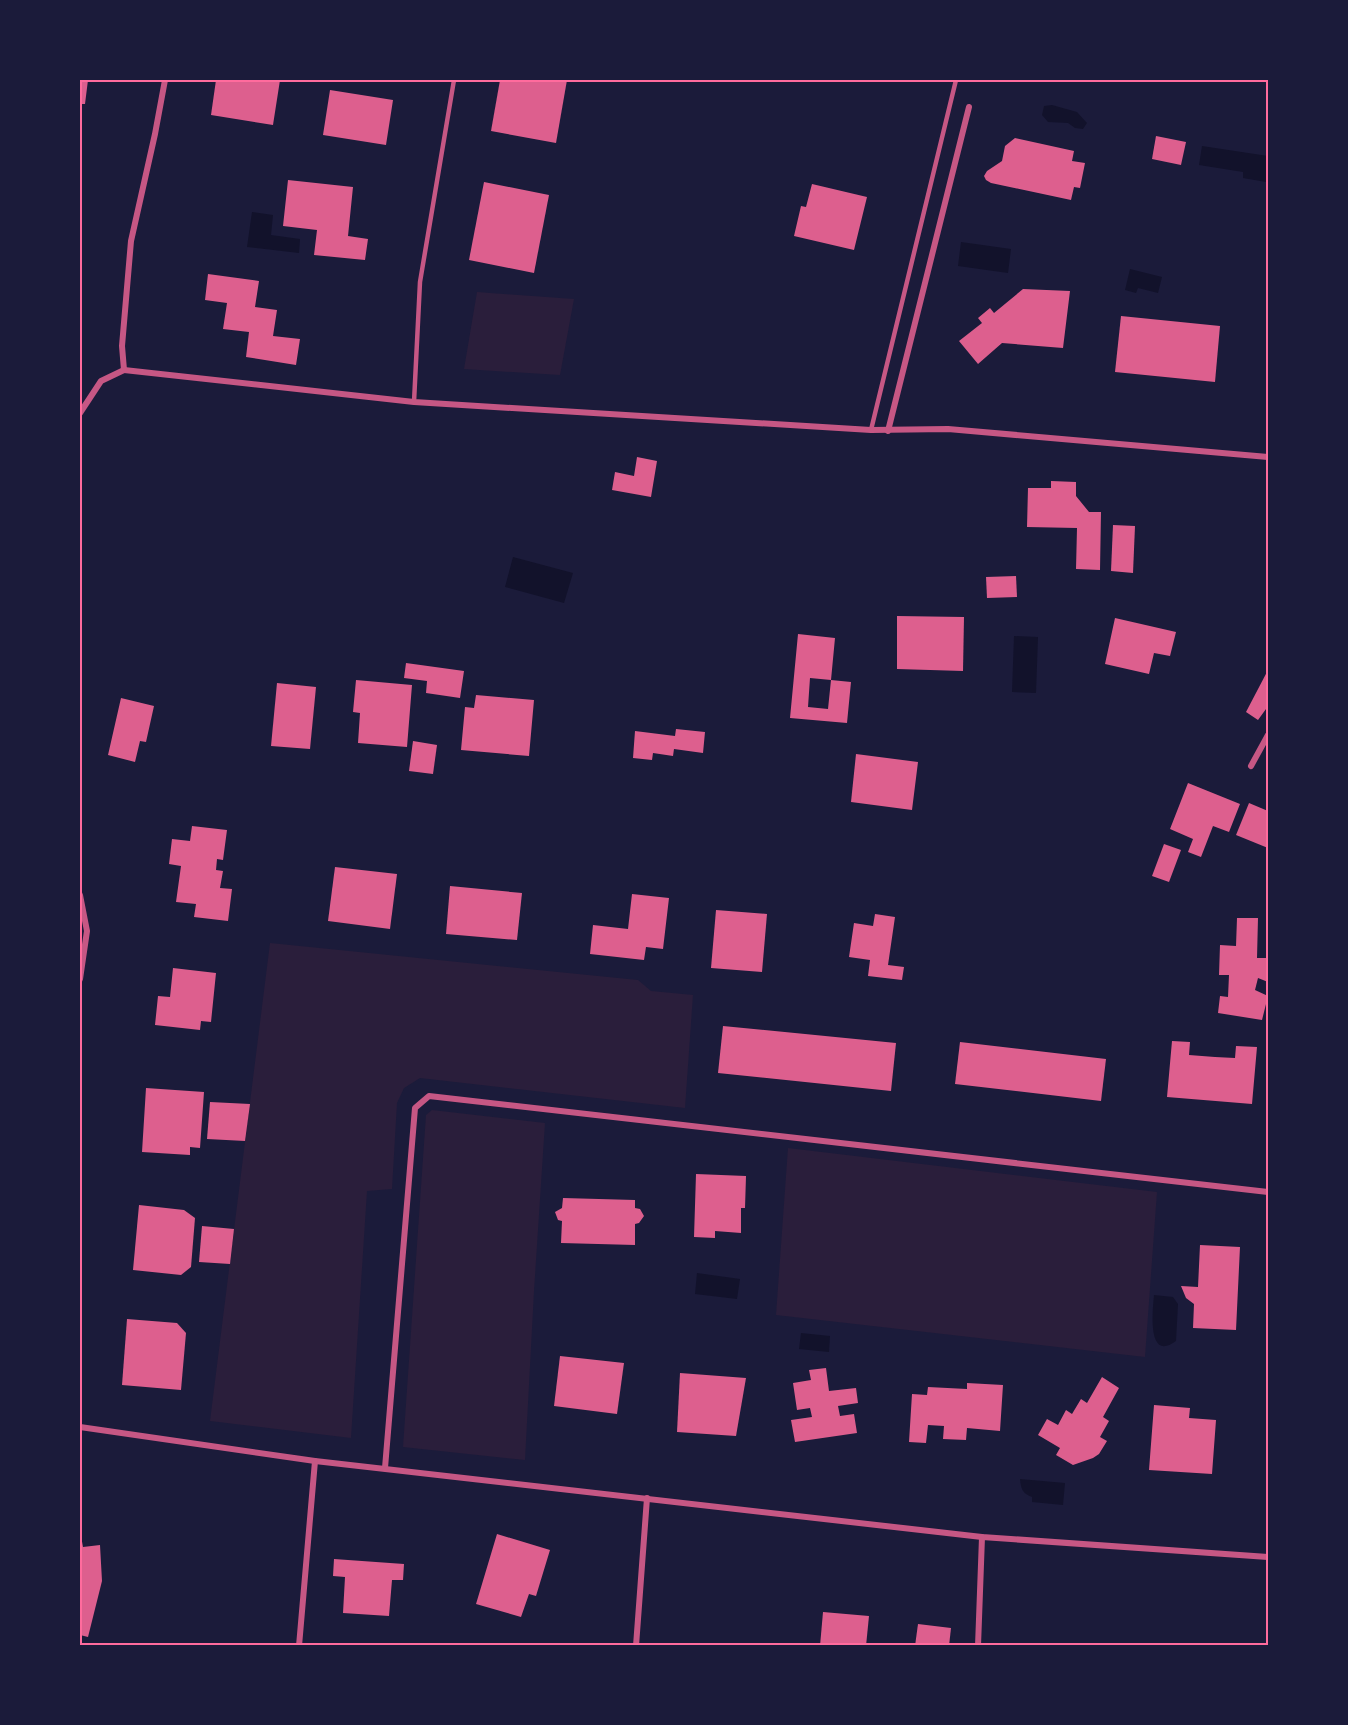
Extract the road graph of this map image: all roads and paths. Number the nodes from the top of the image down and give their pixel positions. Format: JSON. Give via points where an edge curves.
{"nodes":[{"id":1,"x":165,"y":80,"type":"edge"},
{"id":2,"x":454,"y":80,"type":"edge"},
{"id":3,"x":956,"y":80,"type":"edge"},
{"id":4,"x":969,"y":107,"type":"dead end"},
{"id":5,"x":124,"y":370,"type":"junction"},
{"id":6,"x":414,"y":402,"type":"junction"},
{"id":7,"x":80,"y":413,"type":"edge"},
{"id":8,"x":872,"y":430,"type":"junction"},
{"id":9,"x":888,"y":431,"type":"junction"},
{"id":10,"x":1269,"y":457,"type":"edge"},
{"id":11,"x":1269,"y":735,"type":"edge"},
{"id":12,"x":1251,"y":766,"type":"dead end"},
{"id":13,"x":80,"y":895,"type":"edge"},
{"id":14,"x":80,"y":979,"type":"edge"},
{"id":15,"x":1269,"y":1192,"type":"edge"},
{"id":16,"x":80,"y":1427,"type":"edge"},
{"id":17,"x":315,"y":1461,"type":"junction"},
{"id":18,"x":385,"y":1468,"type":"junction"},
{"id":19,"x":647,"y":1498,"type":"junction"},
{"id":20,"x":982,"y":1537,"type":"junction"},
{"id":21,"x":1269,"y":1557,"type":"edge"},
{"id":22,"x":299,"y":1646,"type":"edge"},
{"id":23,"x":636,"y":1646,"type":"edge"},
{"id":24,"x":978,"y":1646,"type":"edge"}],
"edges":[{"from":1,"to":5,"type":"street","via":[[131,241],[122,346]]},
{"from":2,"to":6,"type":"lane","via":[[420,282]]},
{"from":3,"to":8,"type":"lane"},
{"from":4,"to":9,"type":"street"},
{"from":5,"to":6,"type":"street"},
{"from":5,"to":7,"type":"street","via":[[101,381]]},
{"from":6,"to":8,"type":"street"},
{"from":8,"to":9,"type":"street"},
{"from":9,"to":10,"type":"street","via":[[948,429]]},
{"from":11,"to":12,"type":"street"},
{"from":13,"to":14,"type":"street","via":[[87,931]]},
{"from":15,"to":18,"type":"street","via":[[429,1096],[415,1108]]},
{"from":16,"to":17,"type":"street"},
{"from":17,"to":18,"type":"street"},
{"from":17,"to":22,"type":"street"},
{"from":18,"to":19,"type":"street"},
{"from":19,"to":20,"type":"street"},
{"from":19,"to":23,"type":"street"},
{"from":20,"to":21,"type":"street"},
{"from":20,"to":24,"type":"street"}]}
